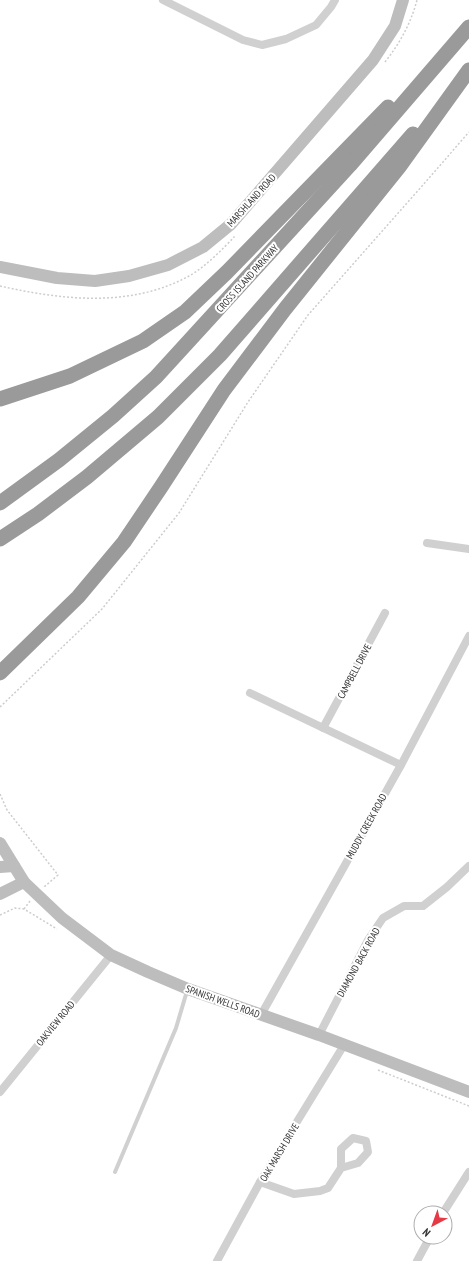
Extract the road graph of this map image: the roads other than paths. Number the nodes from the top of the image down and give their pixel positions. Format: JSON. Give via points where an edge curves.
{"nodes":[{"id":1,"x":163,"y":0,"type":"edge"},
{"id":2,"x":335,"y":0,"type":"edge"},
{"id":3,"x":403,"y":0,"type":"edge"},
{"id":4,"x":469,"y":27,"type":"edge"},
{"id":5,"x":451,"y":47,"type":"junction"},
{"id":6,"x":469,"y":69,"type":"edge"},
{"id":7,"x":0,"y":267,"type":"edge"},
{"id":8,"x":0,"y":399,"type":"edge"},
{"id":9,"x":0,"y":503,"type":"edge"},
{"id":10,"x":0,"y":539,"type":"edge"},
{"id":11,"x":427,"y":543,"type":"dead end"},
{"id":12,"x":469,"y":549,"type":"edge"},
{"id":13,"x":385,"y":613,"type":"dead end"},
{"id":14,"x":469,"y":636,"type":"edge"},
{"id":15,"x":0,"y":673,"type":"edge"},
{"id":16,"x":250,"y":693,"type":"dead end"},
{"id":17,"x":324,"y":728,"type":"junction"},
{"id":18,"x":401,"y":765,"type":"junction"},
{"id":19,"x":0,"y":843,"type":"edge"},
{"id":20,"x":14,"y":866,"type":"junction"},
{"id":21,"x":469,"y":866,"type":"edge"},
{"id":22,"x":0,"y":867,"type":"edge"},
{"id":23,"x":24,"y":882,"type":"junction"},
{"id":24,"x":0,"y":894,"type":"edge"},
{"id":25,"x":111,"y":955,"type":"junction"},
{"id":26,"x":188,"y":988,"type":"junction"},
{"id":27,"x":261,"y":1015,"type":"junction"},
{"id":28,"x":319,"y":1035,"type":"junction"},
{"id":29,"x":344,"y":1045,"type":"junction"},
{"id":30,"x":0,"y":1092,"type":"edge"},
{"id":31,"x":469,"y":1092,"type":"edge"},
{"id":32,"x":341,"y":1168,"type":"dead end"},
{"id":33,"x":115,"y":1172,"type":"dead end"},
{"id":34,"x":469,"y":1172,"type":"edge"},
{"id":35,"x":260,"y":1182,"type":"junction"},
{"id":36,"x":448,"y":1205,"type":"edge"},
{"id":37,"x":426,"y":1245,"type":"edge"},
{"id":38,"x":217,"y":1261,"type":"edge"},
{"id":39,"x":417,"y":1261,"type":"edge"}],
"edges":[{"from":1,"to":2,"type":"street","via":[[243,40],[262,45],[286,39],[316,25]]},
{"from":3,"to":7,"type":"street","name":"MARSHLAND ROAD","via":[[395,26],[373,60],[231,224],[203,247],[168,265],[129,276],[95,281],[57,278]]},
{"from":4,"to":5,"type":"highway","name":"CROSS ISLAND PARKWAY"},
{"from":5,"to":8,"type":"highway","via":[[384,110],[185,312],[143,341],[84,370]]},
{"from":5,"to":9,"type":"highway","name":"CROSS ISLAND PARKWAY","via":[[350,165],[156,377],[59,460]]},
{"from":6,"to":10,"type":"highway","via":[[203,372],[158,417],[87,477]]},
{"from":6,"to":15,"type":"highway","via":[[399,167],[285,309],[224,390],[124,542],[78,597]]},
{"from":11,"to":12,"type":"street"},
{"from":13,"to":17,"type":"street","name":"CAMPBELL DRIVE"},
{"from":14,"to":18,"type":"street","name":"MUDDY CREEK ROAD"},
{"from":16,"to":17,"type":"street"},
{"from":17,"to":18,"type":"street"},
{"from":18,"to":27,"type":"street","name":"MUDDY CREEK ROAD"},
{"from":19,"to":20,"type":"street"},
{"from":20,"to":22,"type":"street"},
{"from":20,"to":23,"type":"street"},
{"from":21,"to":28,"type":"street","name":"DIAMOND BACK ROAD","via":[[423,906],[404,906],[383,918],[368,940]]},
{"from":23,"to":24,"type":"street"},
{"from":23,"to":25,"type":"street","name":"SPANISH WELLS ROAD","via":[[62,918]]},
{"from":25,"to":26,"type":"street","name":"SPANISH WELLS ROAD"},
{"from":25,"to":30,"type":"street","name":"OAKVIEW ROAD"},
{"from":26,"to":27,"type":"street","name":"SPANISH WELLS ROAD"},
{"from":26,"to":33,"type":"lane","via":[[173,1034]]},
{"from":27,"to":28,"type":"street","name":"SPANISH WELLS ROAD"},
{"from":28,"to":29,"type":"street","name":"SPANISH WELLS ROAD"},
{"from":29,"to":31,"type":"street","name":"SPANISH WELLS ROAD"},
{"from":29,"to":35,"type":"street","name":"OAK MARSH DRIVE"},
{"from":32,"to":35,"type":"street","via":[[328,1188],[320,1191],[294,1194]]},
{"from":34,"to":36,"type":"street"},
{"from":35,"to":38,"type":"street","name":"OAK MARSH DRIVE"},
{"from":37,"to":39,"type":"street"}]}
